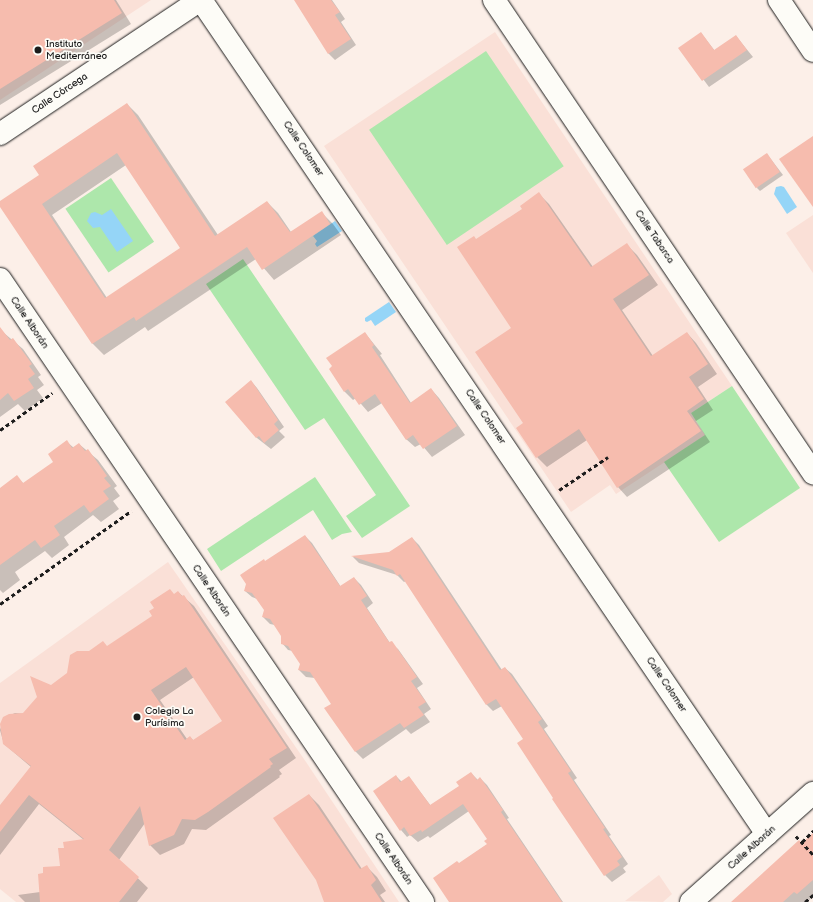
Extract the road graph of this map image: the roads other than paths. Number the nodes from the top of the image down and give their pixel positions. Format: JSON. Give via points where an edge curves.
{"nodes":[{"id":1,"x":201,"y":0,"type":"edge"},
{"id":2,"x":494,"y":0,"type":"edge"},
{"id":3,"x":779,"y":0,"type":"edge"},
{"id":4,"x":813,"y":51,"type":"edge"},
{"id":5,"x":0,"y":134,"type":"edge"},
{"id":6,"x":0,"y":279,"type":"edge"},
{"id":7,"x":813,"y":473,"type":"edge"},
{"id":8,"x":813,"y":794,"type":"edge"},
{"id":9,"x":767,"y":834,"type":"junction"},
{"id":10,"x":423,"y":902,"type":"edge"},
{"id":11,"x":691,"y":902,"type":"edge"}],
"edges":[{"from":1,"to":5,"type":"street","name":"Calle Córcega"},
{"from":1,"to":9,"type":"street","name":"Calle Colomer"},
{"from":2,"to":7,"type":"street","name":"Calle Tabarca"},
{"from":3,"to":4,"type":"street"},
{"from":6,"to":10,"type":"street","name":"Calle Alborán"},
{"from":8,"to":9,"type":"street","name":"Calle Alborán"},
{"from":9,"to":11,"type":"street","name":"Calle Alborán"}]}
